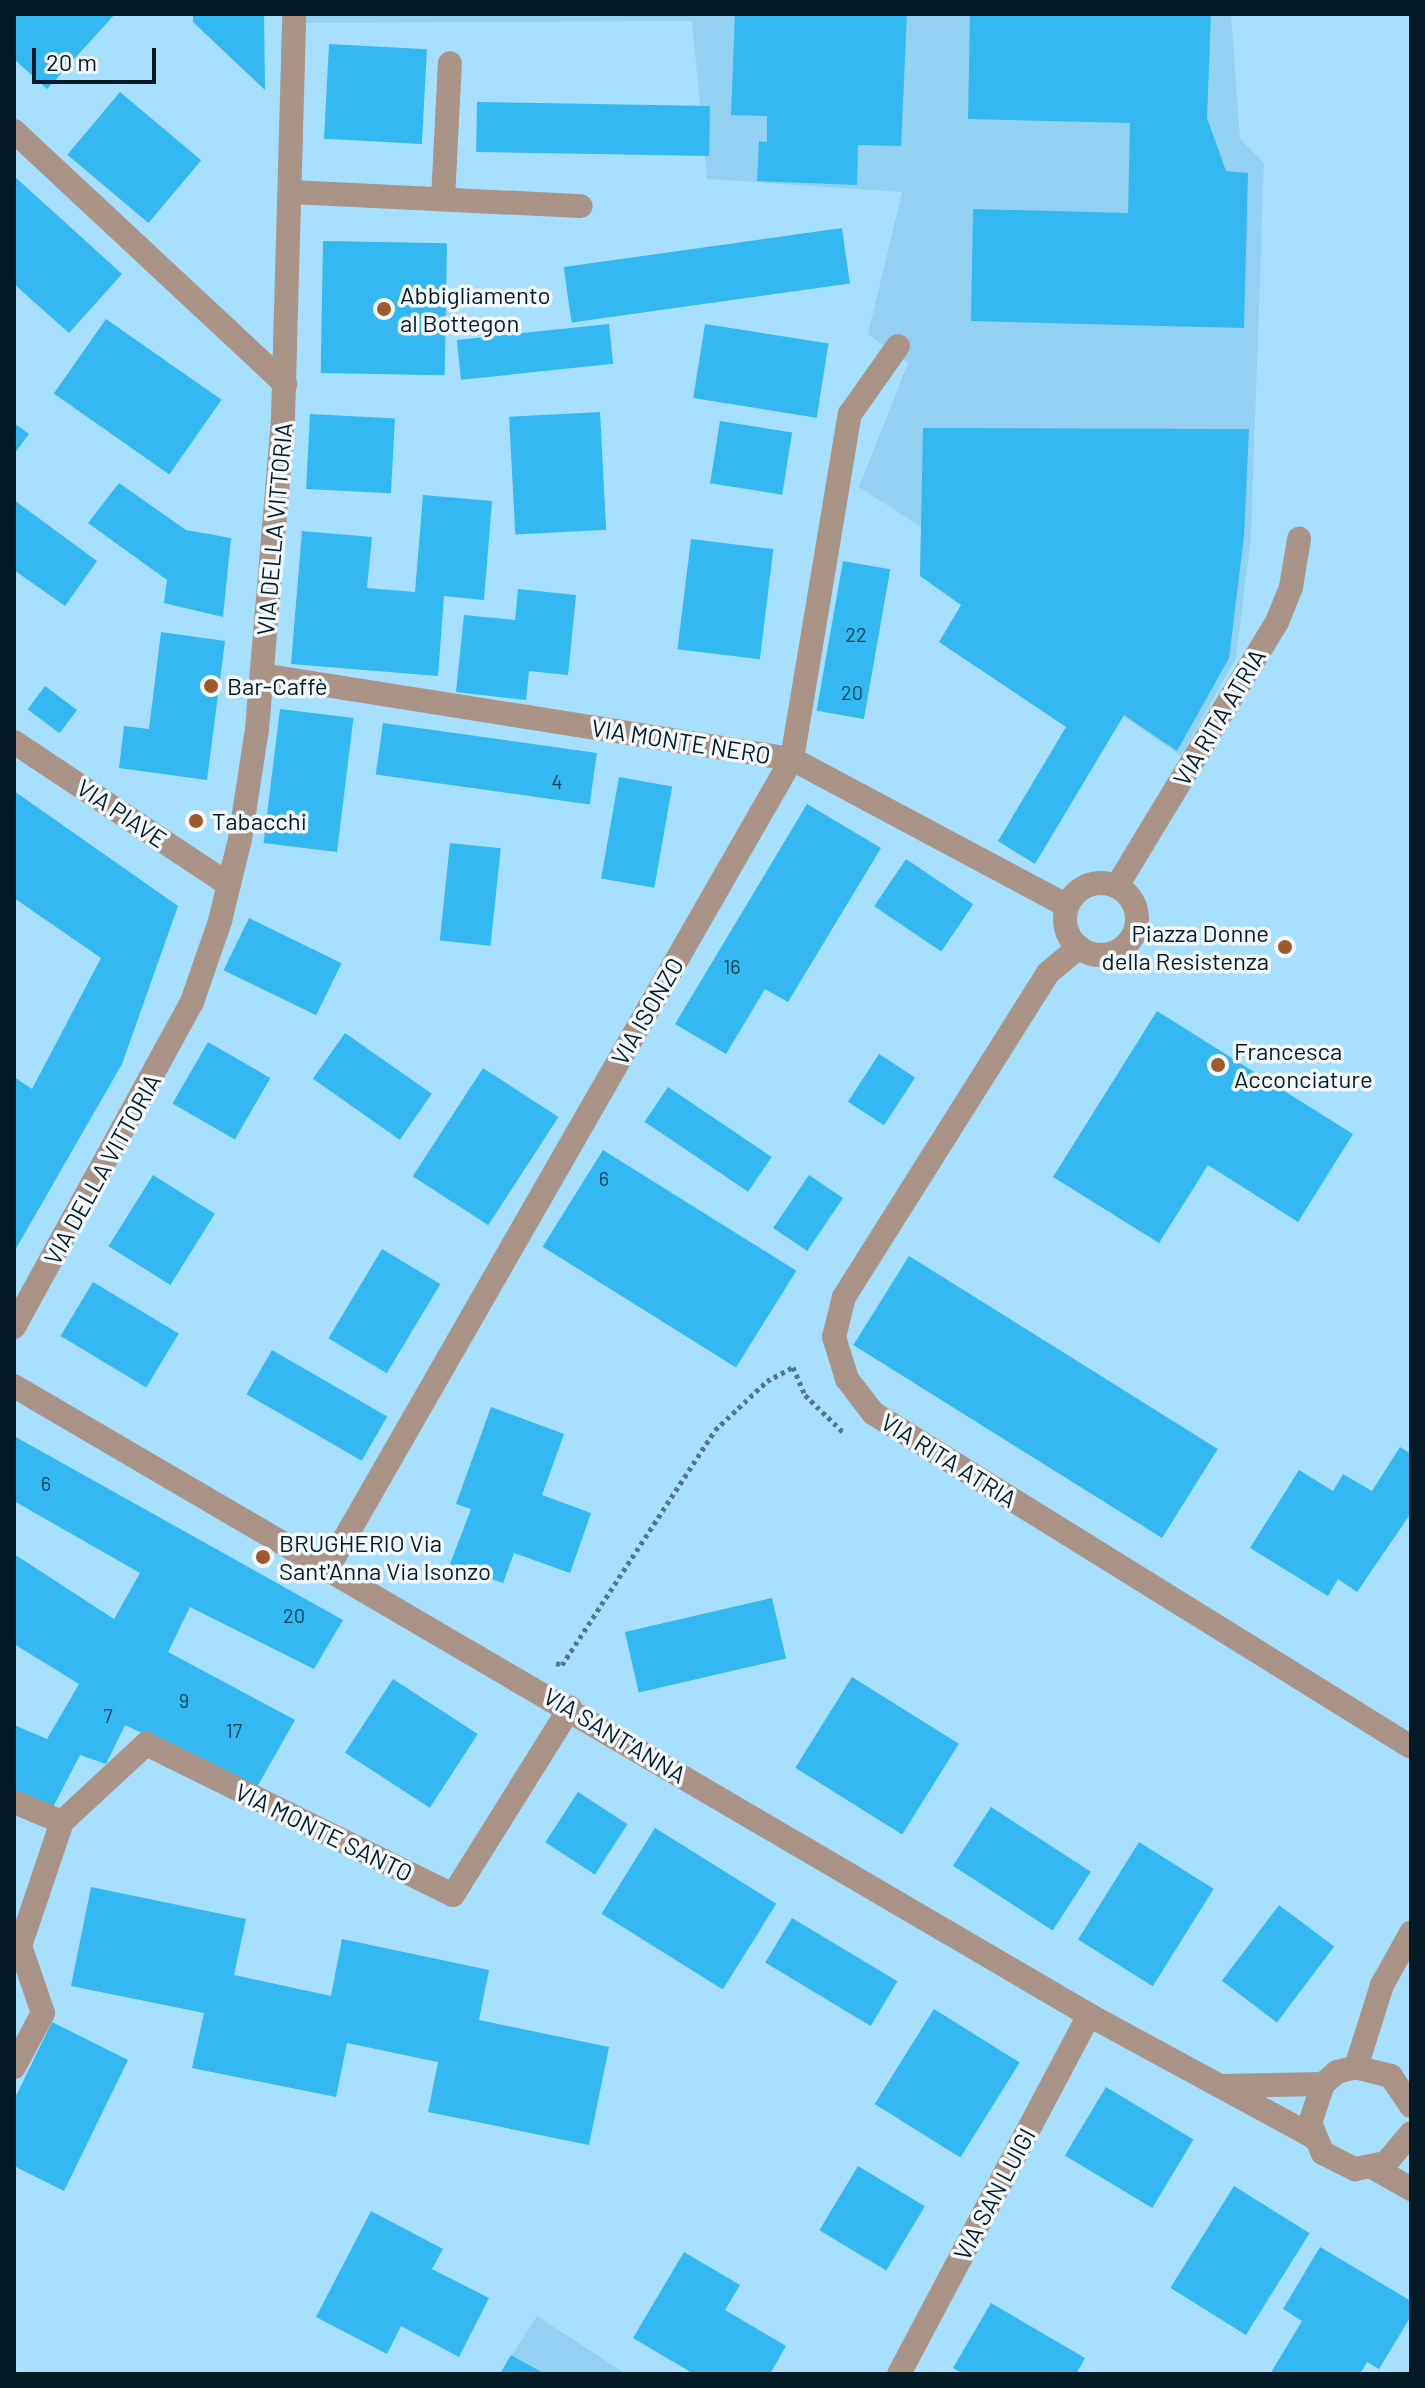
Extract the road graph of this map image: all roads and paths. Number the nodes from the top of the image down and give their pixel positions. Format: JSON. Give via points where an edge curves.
{"nodes":[{"id":1,"x":294,"y":14,"type":"edge"},
{"id":2,"x":450,"y":63,"type":"dead end"},
{"id":3,"x":14,"y":131,"type":"edge"},
{"id":4,"x":292,"y":192,"type":"junction"},
{"id":5,"x":443,"y":199,"type":"junction"},
{"id":6,"x":581,"y":206,"type":"dead end"},
{"id":7,"x":898,"y":346,"type":"dead end"},
{"id":8,"x":285,"y":384,"type":"junction"},
{"id":9,"x":1299,"y":539,"type":"dead end"},
{"id":10,"x":262,"y":675,"type":"junction"},
{"id":11,"x":14,"y":742,"type":"edge"},
{"id":12,"x":792,"y":759,"type":"junction"},
{"id":13,"x":229,"y":885,"type":"junction"},
{"id":14,"x":1117,"y":886,"type":"junction"},
{"id":15,"x":1067,"y":906,"type":"junction"},
{"id":16,"x":1079,"y":947,"type":"junction"},
{"id":17,"x":14,"y":1327,"type":"edge"},
{"id":18,"x":14,"y":1386,"type":"edge"},
{"id":19,"x":855,"y":1441,"type":"dead end"},
{"id":20,"x":329,"y":1566,"type":"junction"},
{"id":21,"x":562,"y":1665,"type":"dead end"},
{"id":22,"x":570,"y":1708,"type":"junction"},
{"id":23,"x":1411,"y":1747,"type":"edge"},
{"id":24,"x":14,"y":1802,"type":"edge"},
{"id":25,"x":62,"y":1822,"type":"junction"},
{"id":26,"x":1411,"y":1933,"type":"edge"},
{"id":27,"x":1089,"y":2015,"type":"junction"},
{"id":28,"x":1372,"y":2019,"type":"junction"},
{"id":29,"x":14,"y":2067,"type":"edge"},
{"id":30,"x":1356,"y":2067,"type":"junction"},
{"id":31,"x":1391,"y":2076,"type":"junction"},
{"id":32,"x":1323,"y":2084,"type":"junction"},
{"id":33,"x":1215,"y":2086,"type":"junction"},
{"id":34,"x":1411,"y":2106,"type":"edge"},
{"id":35,"x":1411,"y":2133,"type":"edge"},
{"id":36,"x":1314,"y":2137,"type":"junction"},
{"id":37,"x":1374,"y":2168,"type":"junction"},
{"id":38,"x":1411,"y":2189,"type":"edge"},
{"id":39,"x":899,"y":2374,"type":"edge"}],
"edges":[{"from":1,"to":4,"type":"street","name":"VIA DELLA VITTORIA"},
{"from":2,"to":5,"type":"street"},
{"from":3,"to":8,"type":"street"},
{"from":4,"to":5,"type":"street"},
{"from":4,"to":8,"type":"street","name":"VIA DELLA VITTORIA"},
{"from":5,"to":6,"type":"street"},
{"from":7,"to":12,"type":"street","name":"VIA ISONZO","via":[[850,414]]},
{"from":8,"to":10,"type":"street","name":"VIA DELLA VITTORIA"},
{"from":9,"to":14,"type":"street","name":"VIA RITA ATRIA","via":[[1291,587],[1277,622]]},
{"from":10,"to":12,"type":"street","name":"VIA MONTE NERO"},
{"from":10,"to":13,"type":"street","name":"VIA DELLA VITTORIA","via":[[249,788]]},
{"from":11,"to":13,"type":"street","name":"VIA PIAVE"},
{"from":12,"to":15,"type":"street","name":"VIA MONTE NERO"},
{"from":12,"to":20,"type":"street","name":"VIA ISONZO"},
{"from":13,"to":17,"type":"street","name":"VIA DELLA VITTORIA","via":[[185,1015]]},
{"from":14,"to":15,"type":"street","via":[[1082,888]]},
{"from":14,"to":16,"type":"street","via":[[1138,915],[1132,938],[1102,955]]},
{"from":15,"to":16,"type":"street","via":[[1066,929]]},
{"from":16,"to":23,"type":"street","name":"VIA RITA ATRIA","via":[[1048,973],[844,1297],[834,1337],[847,1379],[873,1413]]},
{"from":18,"to":20,"type":"street","name":"VIA SANT'ANNA"},
{"from":19,"to":21,"type":"path","via":[[805,1395],[793,1367],[767,1381],[715,1430]]},
{"from":20,"to":22,"type":"street","name":"VIA SANT'ANNA"},
{"from":22,"to":25,"type":"street","name":"VIA MONTE SANTO","via":[[453,1895],[146,1744]]},
{"from":22,"to":27,"type":"street","name":"VIA SANT'ANNA"},
{"from":24,"to":25,"type":"street"},
{"from":25,"to":29,"type":"street","via":[[20,1946],[43,2013]]},
{"from":26,"to":28,"type":"street","via":[[1395,1956]]},
{"from":27,"to":33,"type":"street","name":"VIA SANT'ANNA"},
{"from":27,"to":39,"type":"street","name":"VIA SAN LUIGI"},
{"from":28,"to":30,"type":"street"},
{"from":28,"to":31,"type":"street"},
{"from":30,"to":31,"type":"street"},
{"from":30,"to":32,"type":"street","via":[[1337,2072]]},
{"from":31,"to":34,"type":"street"},
{"from":32,"to":33,"type":"street"},
{"from":32,"to":36,"type":"street","via":[[1311,2109]]},
{"from":33,"to":36,"type":"street","name":"VIA SANT'ANNA"},
{"from":35,"to":37,"type":"street","via":[[1397,2155]]},
{"from":36,"to":37,"type":"street","name":"VIA SANT'ANNA","via":[[1338,2164]]},
{"from":37,"to":38,"type":"street","name":"VIA SANT'ANNA"}]}
